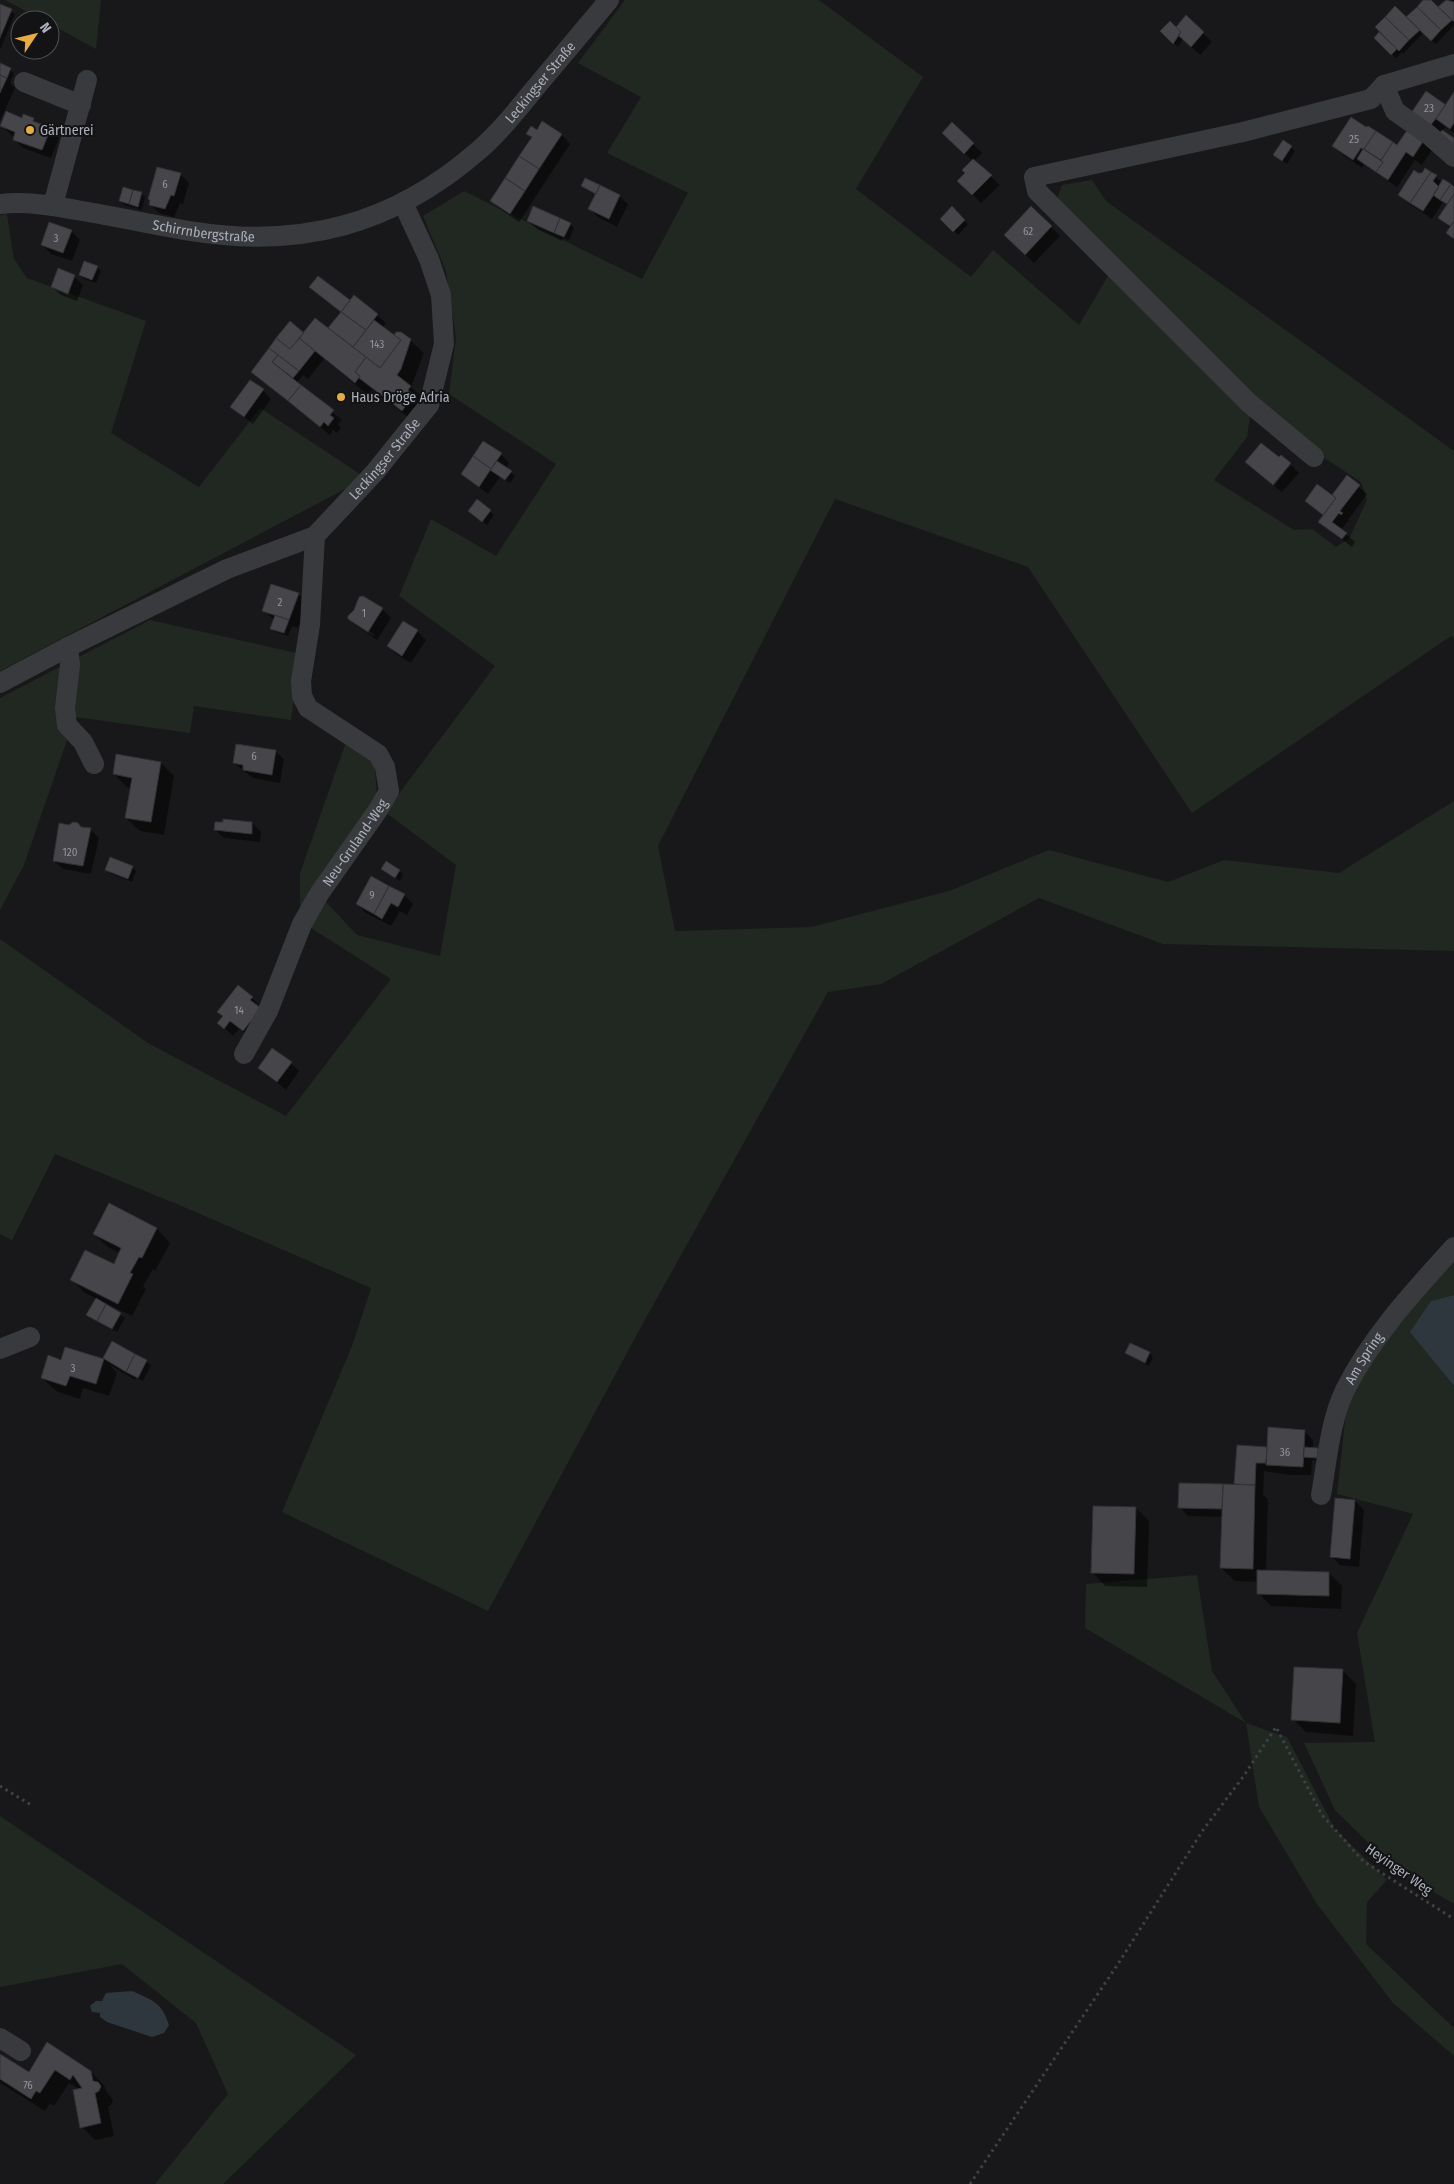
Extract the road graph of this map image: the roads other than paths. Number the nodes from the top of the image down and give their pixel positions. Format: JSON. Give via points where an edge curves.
{"nodes":[{"id":1,"x":609,"y":0,"type":"edge"},
{"id":2,"x":1454,"y":64,"type":"edge"},
{"id":3,"x":87,"y":80,"type":"dead end"},
{"id":4,"x":24,"y":82,"type":"dead end"},
{"id":5,"x":1384,"y":84,"type":"junction"},
{"id":6,"x":81,"y":105,"type":"junction"},
{"id":7,"x":1454,"y":157,"type":"edge"},
{"id":8,"x":403,"y":202,"type":"junction"},
{"id":9,"x":0,"y":204,"type":"edge"},
{"id":10,"x":53,"y":205,"type":"junction"},
{"id":11,"x":1314,"y":457,"type":"dead end"},
{"id":12,"x":315,"y":536,"type":"junction"},
{"id":13,"x":68,"y":647,"type":"junction"},
{"id":14,"x":0,"y":683,"type":"edge"},
{"id":15,"x":94,"y":764,"type":"dead end"},
{"id":16,"x":244,"y":1054,"type":"dead end"},
{"id":17,"x":1454,"y":1247,"type":"edge"},
{"id":18,"x":30,"y":1337,"type":"dead end"},
{"id":19,"x":0,"y":1350,"type":"edge"},
{"id":20,"x":1321,"y":1495,"type":"dead end"},
{"id":21,"x":0,"y":2038,"type":"edge"},
{"id":22,"x":21,"y":2051,"type":"dead end"}],
"edges":[{"from":1,"to":8,"type":"street","name":"Leckingser Straße","via":[[495,134],[458,168]]},
{"from":2,"to":5,"type":"street"},
{"from":3,"to":6,"type":"street"},
{"from":4,"to":6,"type":"street"},
{"from":5,"to":7,"type":"street","via":[[1395,111]]},
{"from":5,"to":11,"type":"street","via":[[1371,99],[1244,132],[1034,177],[1037,191],[1249,403]]},
{"from":6,"to":10,"type":"street"},
{"from":8,"to":10,"type":"street","name":"Schirrnbergstraße","via":[[342,227],[305,234],[250,238],[191,231]]},
{"from":8,"to":12,"type":"street","name":"Leckingser Straße","via":[[429,258],[441,295],[444,344],[429,405],[376,472]]},
{"from":9,"to":10,"type":"street","name":"Schirrnbergstraße"},
{"from":12,"to":13,"type":"street","name":"Leckingser Straße","via":[[227,569]]},
{"from":12,"to":16,"type":"street","name":"Neu-Gruland-Weg","via":[[302,696],[308,708],[378,754],[386,767],[389,791],[302,924],[268,1012]]},
{"from":13,"to":14,"type":"street","name":"Leckingser Straße"},
{"from":13,"to":15,"type":"street","via":[[67,725],[83,742]]},
{"from":17,"to":20,"type":"street","name":"Am Spring","via":[[1383,1328],[1344,1391],[1333,1428]]},
{"from":18,"to":19,"type":"street"},
{"from":21,"to":22,"type":"street"}]}
